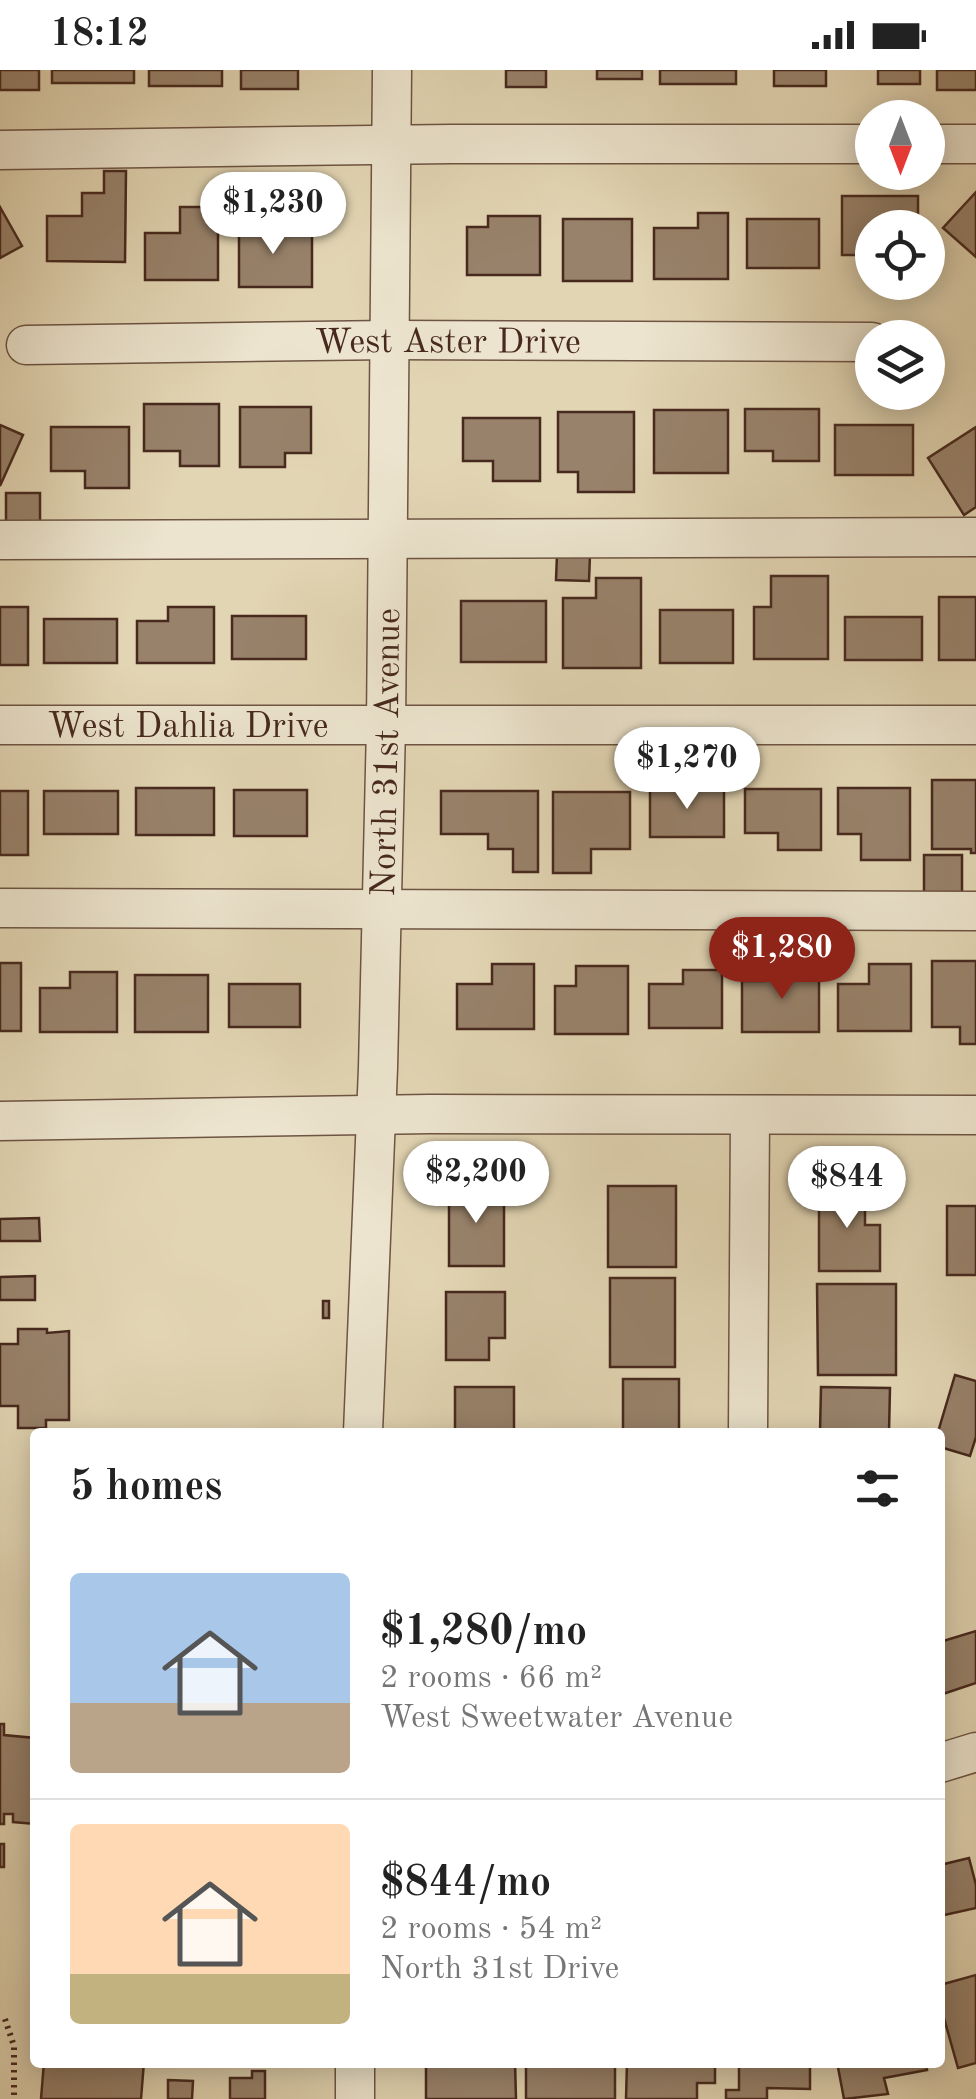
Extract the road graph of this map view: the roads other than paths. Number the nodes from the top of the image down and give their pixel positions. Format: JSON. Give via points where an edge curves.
{"nodes":[{"id":1,"x":392,"y":70,"type":"edge"},
{"id":2,"x":855,"y":144,"type":"edge"},
{"id":3,"x":945,"y":144,"type":"edge"},
{"id":4,"x":976,"y":144,"type":"edge"},
{"id":5,"x":391,"y":145,"type":"junction"},
{"id":6,"x":0,"y":150,"type":"edge"},
{"id":7,"x":390,"y":340,"type":"junction"},
{"id":8,"x":855,"y":342,"type":"edge"},
{"id":9,"x":26,"y":345,"type":"dead end"},
{"id":10,"x":976,"y":537,"type":"edge"},
{"id":11,"x":388,"y":539,"type":"junction"},
{"id":12,"x":0,"y":540,"type":"edge"},
{"id":13,"x":976,"y":724,"type":"edge"},
{"id":14,"x":0,"y":725,"type":"edge"},
{"id":15,"x":386,"y":726,"type":"junction"},
{"id":16,"x":0,"y":908,"type":"edge"},
{"id":17,"x":382,"y":909,"type":"junction"},
{"id":18,"x":976,"y":911,"type":"edge"},
{"id":19,"x":376,"y":1115,"type":"junction"},
{"id":20,"x":750,"y":1115,"type":"junction"},
{"id":21,"x":976,"y":1115,"type":"edge"},
{"id":22,"x":0,"y":1121,"type":"edge"},
{"id":23,"x":363,"y":1428,"type":"edge"},
{"id":24,"x":748,"y":1428,"type":"edge"},
{"id":25,"x":976,"y":1752,"type":"edge"},
{"id":26,"x":945,"y":1761,"type":"edge"},
{"id":27,"x":355,"y":2068,"type":"edge"},
{"id":28,"x":354,"y":2099,"type":"edge"}],
"edges":[{"from":1,"to":5,"type":"street","name":"North 31st Avenue"},
{"from":2,"to":5,"type":"street"},
{"from":3,"to":4,"type":"street"},
{"from":5,"to":6,"type":"street"},
{"from":5,"to":7,"type":"street","name":"North 31st Avenue"},
{"from":7,"to":8,"type":"street","name":"West Aster Drive"},
{"from":7,"to":9,"type":"street","name":"West Aster Drive"},
{"from":7,"to":11,"type":"street","name":"North 31st Avenue"},
{"from":10,"to":11,"type":"street"},
{"from":11,"to":12,"type":"street"},
{"from":11,"to":15,"type":"street","name":"North 31st Avenue"},
{"from":13,"to":15,"type":"street","name":"West Dahlia Drive"},
{"from":14,"to":15,"type":"street","name":"West Dahlia Drive"},
{"from":15,"to":17,"type":"street","name":"North 31st Avenue"},
{"from":16,"to":17,"type":"street"},
{"from":17,"to":18,"type":"street"},
{"from":17,"to":19,"type":"street","name":"North 31st Avenue"},
{"from":19,"to":20,"type":"street"},
{"from":19,"to":22,"type":"street"},
{"from":19,"to":23,"type":"street","name":"North 31st Avenue"},
{"from":20,"to":21,"type":"street"},
{"from":20,"to":24,"type":"street"},
{"from":25,"to":26,"type":"street"},
{"from":27,"to":28,"type":"street"}]}
